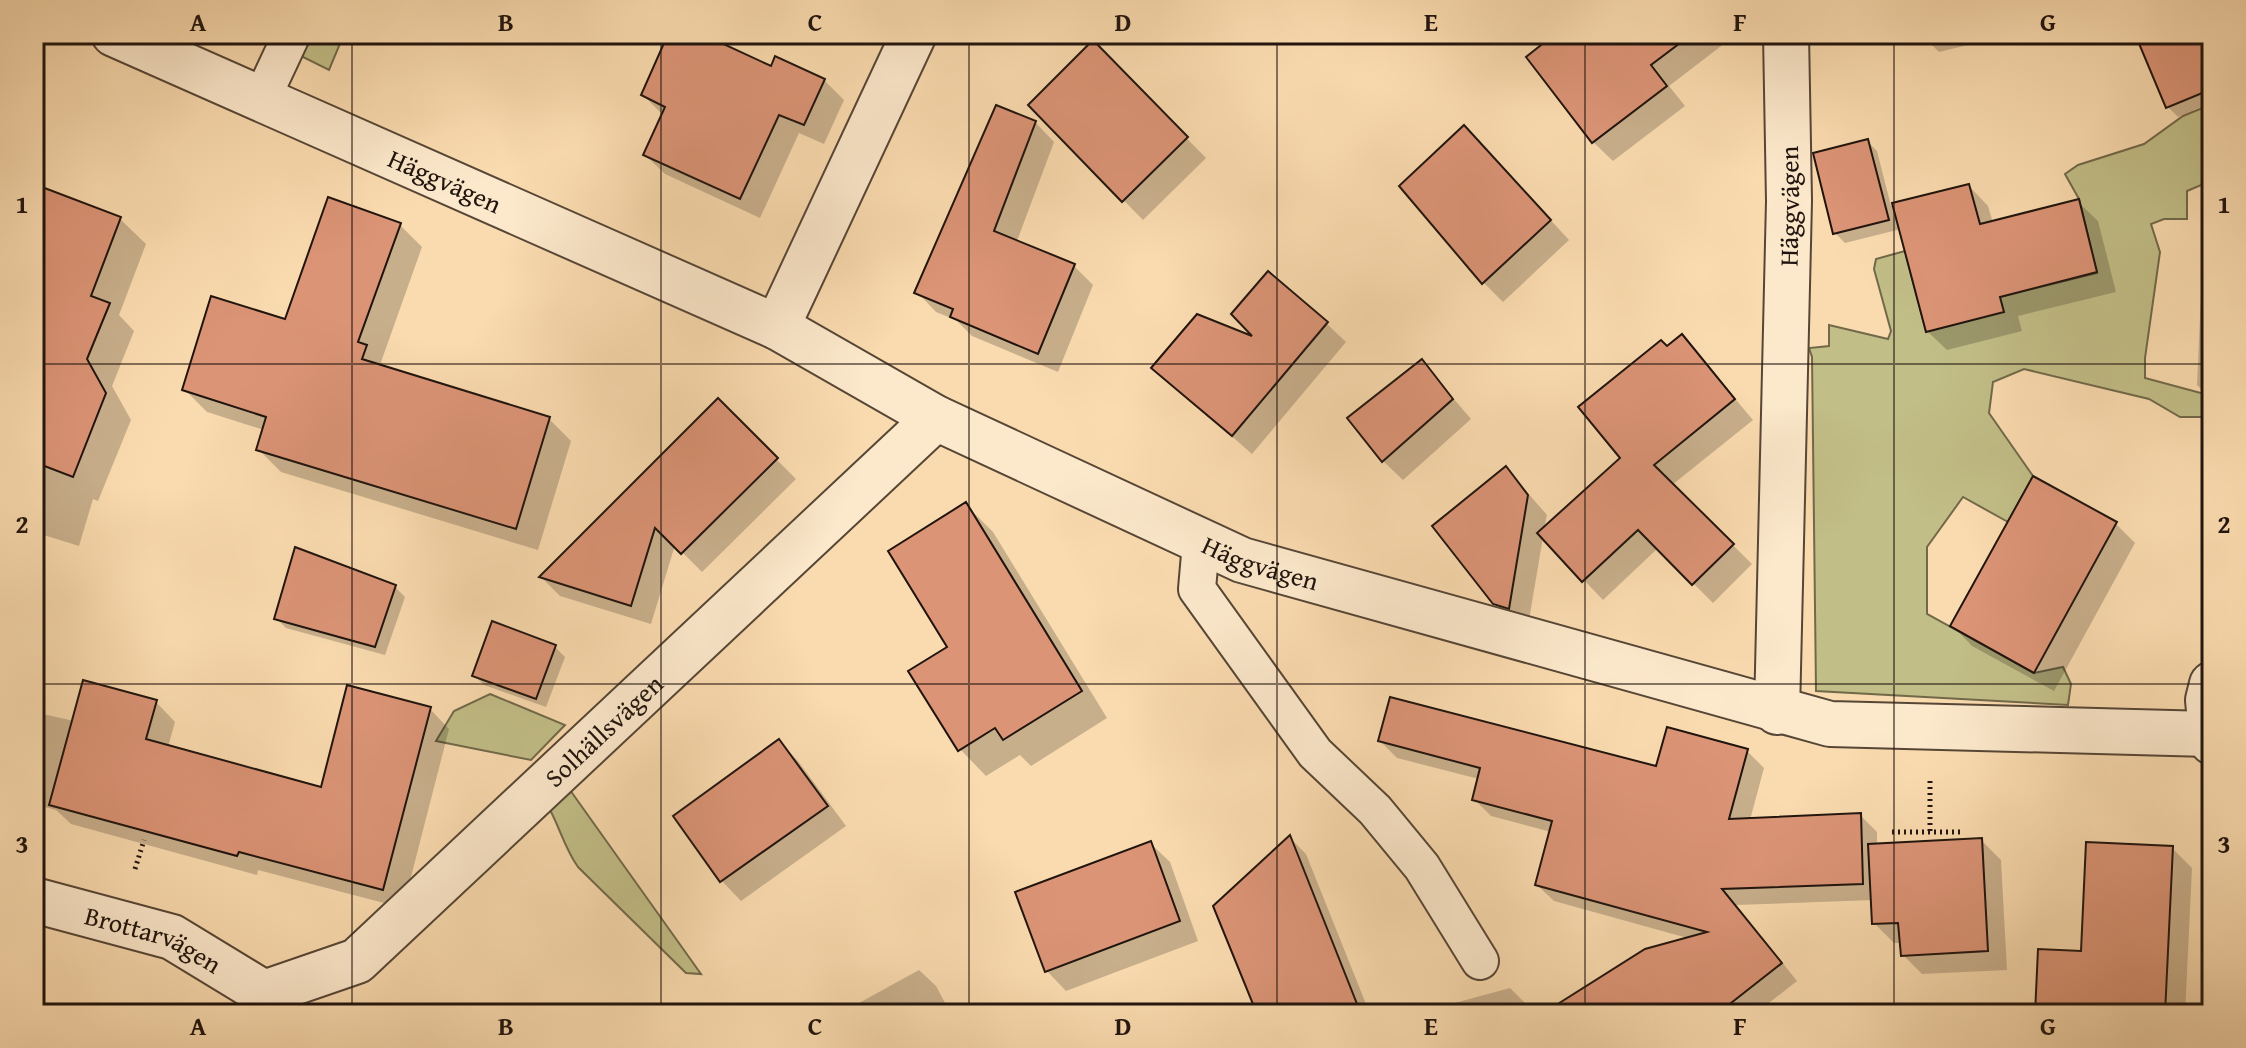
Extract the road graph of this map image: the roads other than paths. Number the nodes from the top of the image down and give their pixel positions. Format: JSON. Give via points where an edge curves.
{"nodes":[{"id":1,"x":114,"y":34,"type":"edge"},
{"id":2,"x":292,"y":34,"type":"edge"},
{"id":3,"x":914,"y":34,"type":"edge"},
{"id":4,"x":1786,"y":34,"type":"edge"},
{"id":5,"x":262,"y":98,"type":"junction"},
{"id":6,"x":777,"y":327,"type":"junction"},
{"id":7,"x":936,"y":418,"type":"junction"},
{"id":8,"x":1201,"y":543,"type":"junction"},
{"id":9,"x":2212,"y":684,"type":"edge"},
{"id":10,"x":1777,"y":712,"type":"junction"},
{"id":11,"x":2210,"y":738,"type":"edge"},
{"id":12,"x":34,"y":900,"type":"edge"},
{"id":13,"x":1480,"y":961,"type":"dead end"},
{"id":14,"x":264,"y":1004,"type":"edge"}],
"edges":[{"from":1,"to":5,"type":"street","name":"Häggvägen"},
{"from":2,"to":5,"type":"lane"},
{"from":3,"to":6,"type":"street"},
{"from":4,"to":10,"type":"street","name":"Häggvägen","via":[[1789,201]]},
{"from":5,"to":6,"type":"street","name":"Häggvägen"},
{"from":6,"to":7,"type":"street","name":"Häggvägen"},
{"from":7,"to":8,"type":"street","name":"Häggvägen"},
{"from":7,"to":14,"type":"street","name":"Solhällsvägen","via":[[357,961]]},
{"from":8,"to":10,"type":"street","name":"Häggvägen","via":[[1242,560]]},
{"from":8,"to":13,"type":"lane","via":[[1197,589],[1315,753],[1375,810],[1422,867]]},
{"from":9,"to":11,"type":"street"},
{"from":10,"to":11,"type":"street","name":"Häggvägen","via":[[1830,724]]},
{"from":12,"to":14,"type":"street","name":"Brottarvägen","via":[[172,937]]}]}
